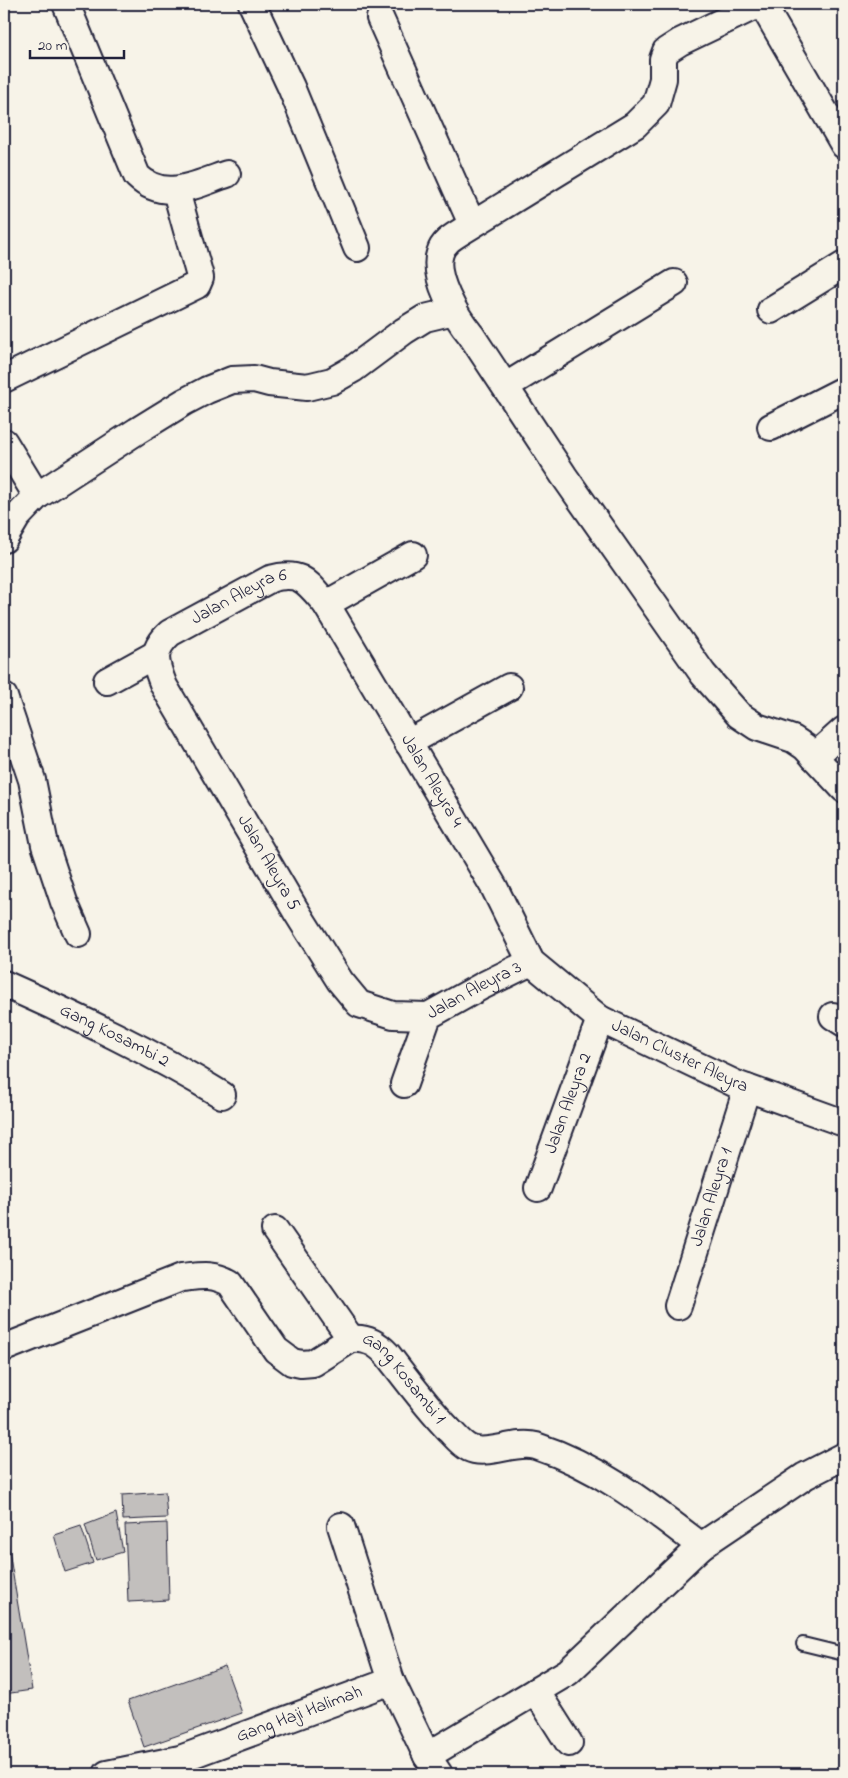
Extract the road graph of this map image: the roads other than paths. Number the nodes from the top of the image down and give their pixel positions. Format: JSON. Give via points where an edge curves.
{"nodes":[{"id":1,"x":66,"y":4,"type":"edge"},
{"id":2,"x":252,"y":4,"type":"edge"},
{"id":3,"x":760,"y":4,"type":"edge"},
{"id":4,"x":380,"y":18,"type":"dead end"},
{"id":5,"x":844,"y":145,"type":"edge"},
{"id":6,"x":227,"y":174,"type":"dead end"},
{"id":7,"x":176,"y":191,"type":"junction"},
{"id":8,"x":472,"y":224,"type":"junction"},
{"id":9,"x":357,"y":248,"type":"dead end"},
{"id":10,"x":844,"y":265,"type":"edge"},
{"id":11,"x":674,"y":283,"type":"dead end"},
{"id":12,"x":771,"y":310,"type":"dead end"},
{"id":13,"x":454,"y":311,"type":"junction"},
{"id":14,"x":4,"y":379,"type":"edge"},
{"id":15,"x":506,"y":386,"type":"junction"},
{"id":16,"x":844,"y":390,"type":"edge"},
{"id":17,"x":771,"y":427,"type":"dead end"},
{"id":18,"x":4,"y":442,"type":"edge"},
{"id":19,"x":37,"y":496,"type":"junction"},
{"id":20,"x":4,"y":539,"type":"edge"},
{"id":21,"x":414,"y":555,"type":"dead end"},
{"id":22,"x":326,"y":604,"type":"junction"},
{"id":23,"x":156,"y":654,"type":"junction"},
{"id":24,"x":107,"y":681,"type":"dead end"},
{"id":25,"x":510,"y":687,"type":"dead end"},
{"id":26,"x":4,"y":697,"type":"edge"},
{"id":27,"x":844,"y":730,"type":"edge"},
{"id":28,"x":408,"y":743,"type":"junction"},
{"id":29,"x":814,"y":757,"type":"junction"},
{"id":30,"x":844,"y":789,"type":"edge"},
{"id":31,"x":78,"y":934,"type":"dead end"},
{"id":32,"x":531,"y":962,"type":"junction"},
{"id":33,"x":4,"y":984,"type":"edge"},
{"id":34,"x":428,"y":1016,"type":"junction"},
{"id":35,"x":600,"y":1019,"type":"junction"},
{"id":36,"x":404,"y":1084,"type":"dead end"},
{"id":37,"x":747,"y":1088,"type":"junction"},
{"id":38,"x":222,"y":1095,"type":"dead end"},
{"id":39,"x":844,"y":1122,"type":"edge"},
{"id":40,"x":538,"y":1188,"type":"dead end"},
{"id":41,"x":275,"y":1230,"type":"dead end"},
{"id":42,"x":678,"y":1306,"type":"dead end"},
{"id":43,"x":351,"y":1339,"type":"junction"},
{"id":44,"x":4,"y":1348,"type":"edge"},
{"id":45,"x":844,"y":1456,"type":"edge"},
{"id":46,"x":342,"y":1526,"type":"dead end"},
{"id":47,"x":700,"y":1546,"type":"junction"},
{"id":48,"x":803,"y":1644,"type":"dead end"},
{"id":49,"x":844,"y":1654,"type":"edge"},
{"id":50,"x":391,"y":1681,"type":"junction"},
{"id":51,"x":536,"y":1691,"type":"junction"},
{"id":52,"x":569,"y":1743,"type":"dead end"},
{"id":53,"x":433,"y":1765,"type":"edge"},
{"id":54,"x":183,"y":1766,"type":"edge"},
{"id":55,"x":107,"y":1774,"type":"edge"}],
"edges":[{"from":1,"to":7,"type":"street","via":[[136,176],[154,188]]},
{"from":2,"to":9,"type":"street"},
{"from":3,"to":5,"type":"street"},
{"from":3,"to":8,"type":"street","via":[[666,51],[656,104],[635,125]]},
{"from":4,"to":8,"type":"street"},
{"from":6,"to":7,"type":"street"},
{"from":7,"to":14,"type":"street","via":[[199,273],[196,285]]},
{"from":8,"to":13,"type":"street","via":[[447,242],[440,252],[441,279]]},
{"from":10,"to":12,"type":"street"},
{"from":11,"to":15,"type":"street"},
{"from":13,"to":15,"type":"street"},
{"from":13,"to":19,"type":"street","via":[[425,318],[332,380],[307,387],[269,384],[254,378],[232,380],[207,390]]},
{"from":15,"to":29,"type":"street","via":[[564,476],[713,686],[739,715],[756,727],[793,740]]},
{"from":16,"to":17,"type":"street"},
{"from":18,"to":19,"type":"street"},
{"from":19,"to":20,"type":"street","via":[[16,517]]},
{"from":21,"to":22,"type":"street"},
{"from":22,"to":23,"type":"street","name":"Jalan Aleyra 6","via":[[307,582],[295,576],[270,578],[170,633],[160,642]]},
{"from":22,"to":28,"type":"street","name":"Jalan Aleyra 4"},
{"from":23,"to":24,"type":"street"},
{"from":23,"to":34,"type":"street","name":"Jalan Aleyra 5","via":[[164,686],[340,981],[359,1004],[393,1015]]},
{"from":25,"to":28,"type":"street"},
{"from":26,"to":31,"type":"street","via":[[32,780],[46,845]]},
{"from":27,"to":29,"type":"street"},
{"from":28,"to":32,"type":"street","name":"Jalan Aleyra 4","via":[[494,887]]},
{"from":29,"to":30,"type":"street"},
{"from":32,"to":34,"type":"street","name":"Jalan Aleyra 3"},
{"from":32,"to":35,"type":"street","name":"Jalan Cluster Aleyra"},
{"from":33,"to":38,"type":"street","name":"Gang Kosambi 2","via":[[182,1071]]},
{"from":34,"to":36,"type":"street","name":"Jalan Aleyra 3"},
{"from":35,"to":37,"type":"street","name":"Jalan Cluster Aleyra"},
{"from":35,"to":40,"type":"street","name":"Jalan Aleyra 2"},
{"from":37,"to":39,"type":"street","name":"Jalan Cluster Aleyra"},
{"from":37,"to":42,"type":"street","name":"Jalan Aleyra 1"},
{"from":41,"to":43,"type":"street"},
{"from":43,"to":44,"type":"street","name":"Gang Kosambi 1","via":[[313,1363],[292,1362],[276,1350],[230,1283],[204,1275],[181,1278]]},
{"from":43,"to":47,"type":"street","name":"Gang Kosambi 1","via":[[372,1341],[381,1347],[429,1409],[469,1448],[534,1446],[590,1468],[641,1500]]},
{"from":45,"to":47,"type":"street","via":[[805,1476]]},
{"from":46,"to":50,"type":"street"},
{"from":47,"to":51,"type":"street","via":[[568,1672]]},
{"from":48,"to":49,"type":"lane"},
{"from":50,"to":53,"type":"street"},
{"from":50,"to":54,"type":"street","name":"Gang Haji Halimah"},
{"from":51,"to":52,"type":"street"},
{"from":51,"to":53,"type":"street"},
{"from":54,"to":55,"type":"street","name":"Gang Haji Halimah"}]}
